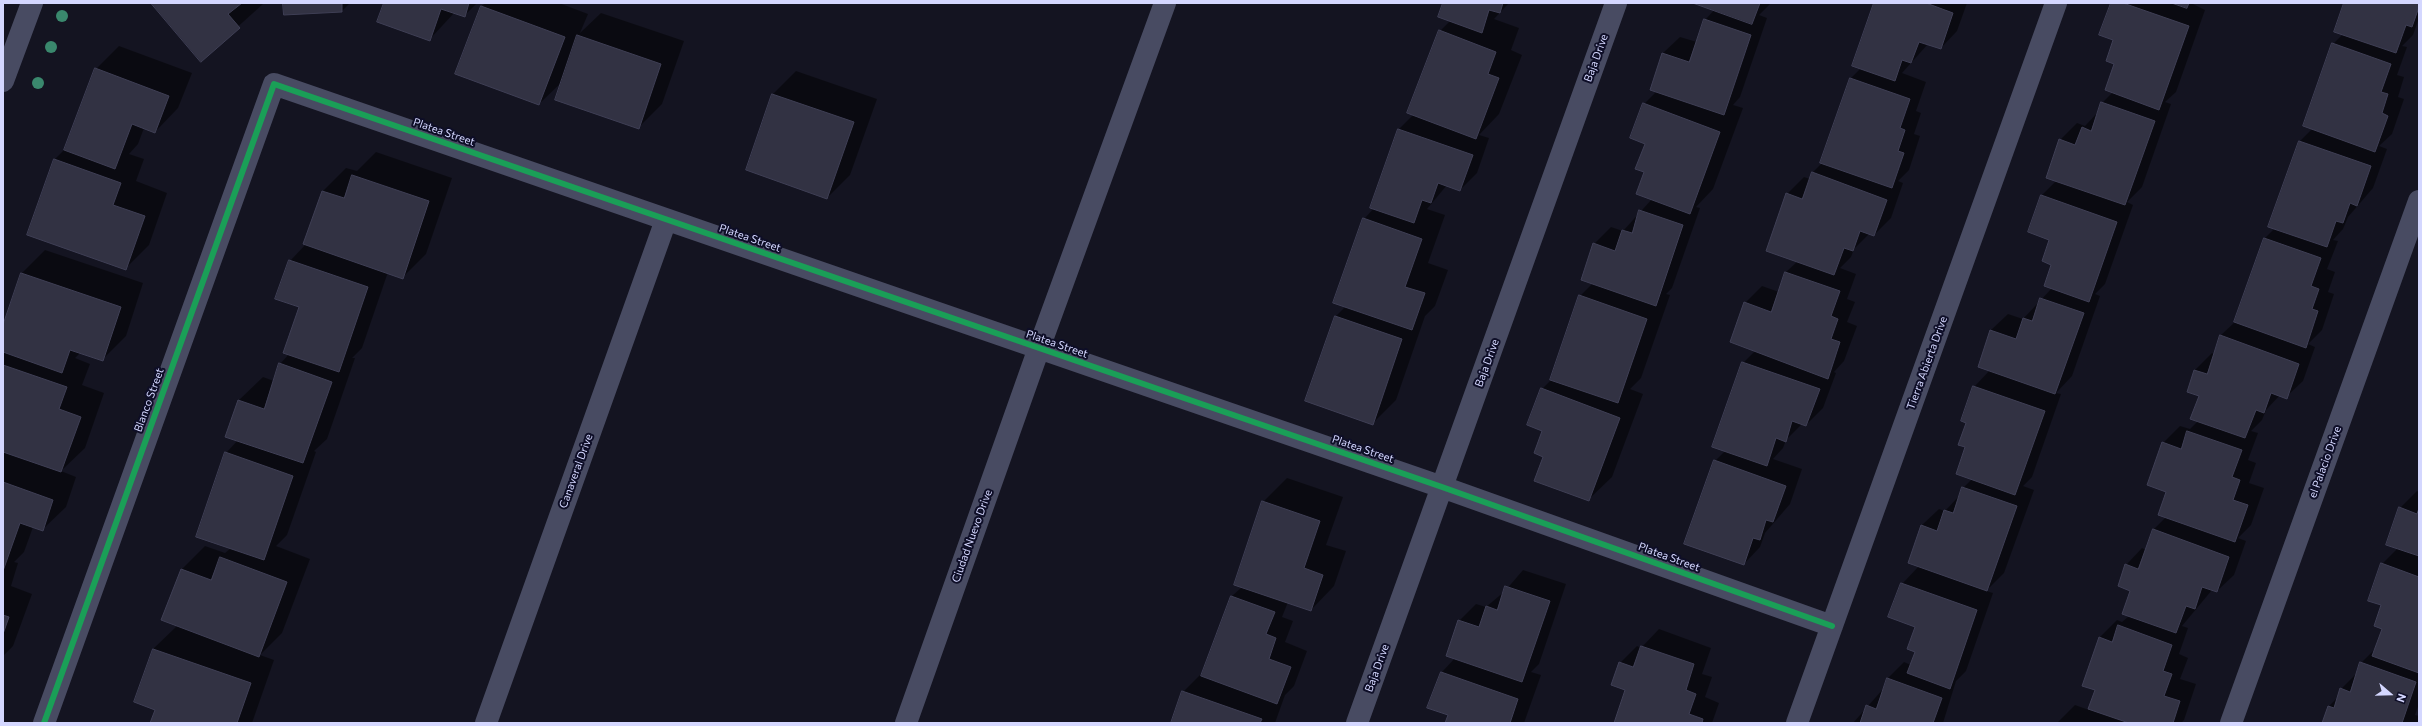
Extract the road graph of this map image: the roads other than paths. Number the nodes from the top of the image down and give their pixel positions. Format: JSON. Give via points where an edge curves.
{"nodes":[{"id":1,"x":32,"y":3,"type":"edge"},
{"id":2,"x":1165,"y":3,"type":"edge"},
{"id":3,"x":1616,"y":3,"type":"edge"},
{"id":4,"x":2056,"y":3,"type":"edge"},
{"id":5,"x":3,"y":81,"type":"edge"},
{"id":6,"x":274,"y":84,"type":"joint"},
{"id":7,"x":2419,"y":201,"type":"edge"},
{"id":8,"x":666,"y":220,"type":"junction"},
{"id":9,"x":1039,"y":348,"type":"junction"},
{"id":10,"x":1442,"y":487,"type":"junction"},
{"id":11,"x":1832,"y":626,"type":"junction"},
{"id":12,"x":44,"y":723,"type":"edge"},
{"id":13,"x":486,"y":723,"type":"edge"},
{"id":14,"x":906,"y":723,"type":"edge"},
{"id":15,"x":1357,"y":723,"type":"edge"},
{"id":16,"x":1797,"y":723,"type":"edge"},
{"id":17,"x":2232,"y":723,"type":"edge"}],
"edges":[{"from":1,"to":5,"type":"street"},
{"from":2,"to":9,"type":"street","name":"Ciudad Nuevo Drive"},
{"from":3,"to":10,"type":"street","name":"Baja Drive"},
{"from":4,"to":11,"type":"street","name":"Tierra Abierta Drive"},
{"from":6,"to":8,"type":"street","name":"Platea Street"},
{"from":6,"to":12,"type":"street","name":"Blanco Street"},
{"from":7,"to":17,"type":"street","name":"el Palacio Drive"},
{"from":8,"to":9,"type":"street","name":"Platea Street"},
{"from":8,"to":13,"type":"street","name":"Canaveral Drive"},
{"from":9,"to":10,"type":"street","name":"Platea Street"},
{"from":9,"to":14,"type":"street","name":"Ciudad Nuevo Drive"},
{"from":10,"to":11,"type":"street","name":"Platea Street"},
{"from":10,"to":15,"type":"street","name":"Baja Drive"},
{"from":11,"to":16,"type":"street","name":"Tierra Abierta Drive"}]}
